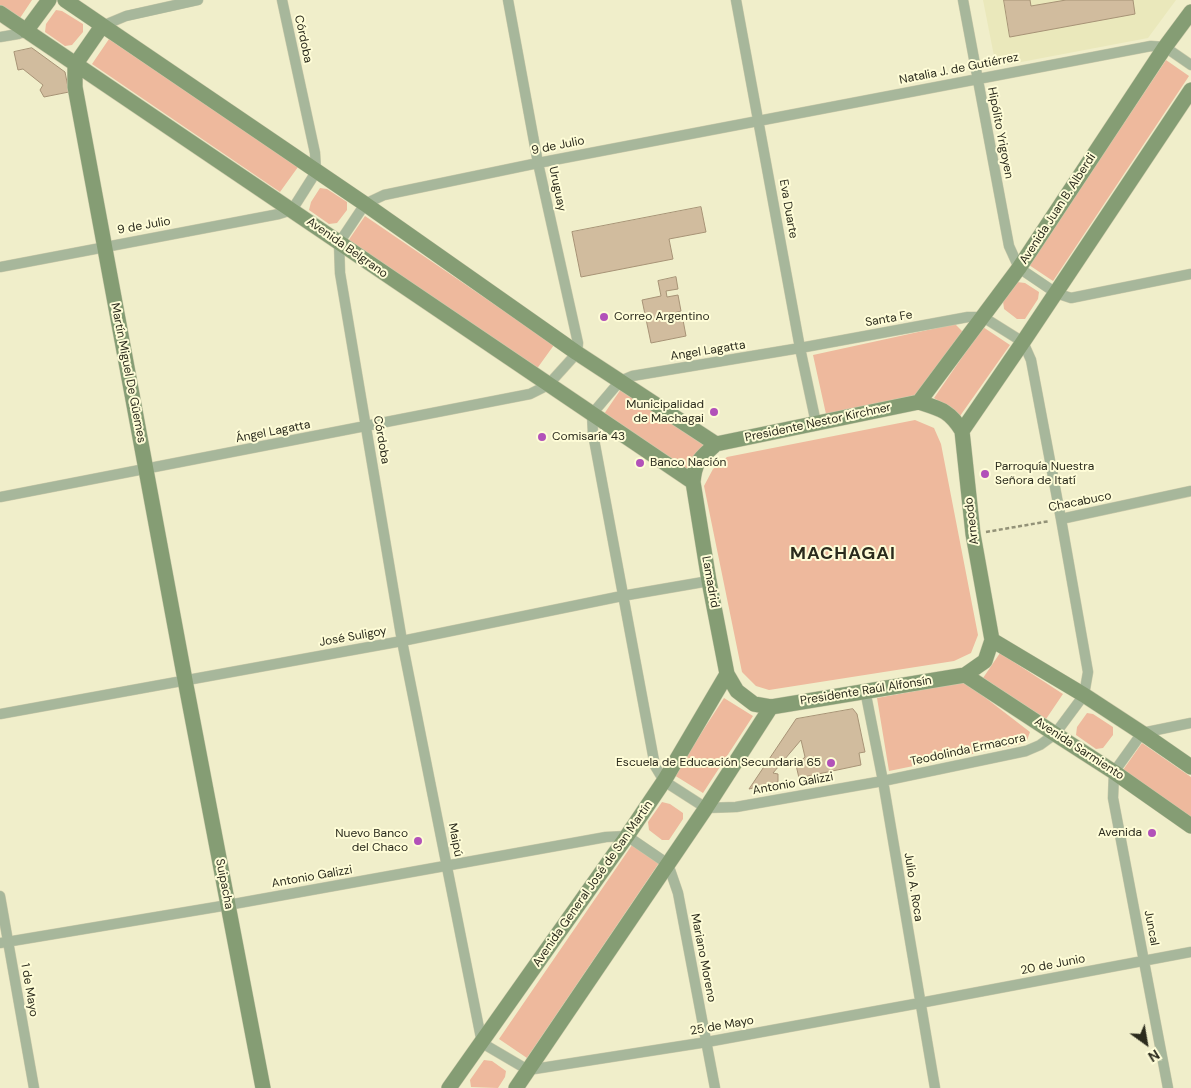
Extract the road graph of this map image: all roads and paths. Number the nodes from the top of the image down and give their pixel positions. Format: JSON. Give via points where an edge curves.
{"nodes":[{"id":1,"x":49,"y":0,"type":"edge"},
{"id":2,"x":65,"y":0,"type":"edge"},
{"id":3,"x":198,"y":0,"type":"edge"},
{"id":4,"x":282,"y":0,"type":"edge"},
{"id":5,"x":508,"y":0,"type":"edge"},
{"id":6,"x":736,"y":0,"type":"edge"},
{"id":7,"x":962,"y":0,"type":"edge"},
{"id":8,"x":1191,"y":12,"type":"edge"},
{"id":9,"x":0,"y":13,"type":"edge"},
{"id":10,"x":102,"y":26,"type":"junction"},
{"id":11,"x":26,"y":31,"type":"junction"},
{"id":12,"x":0,"y":37,"type":"edge"},
{"id":13,"x":1165,"y":47,"type":"junction"},
{"id":14,"x":75,"y":64,"type":"junction"},
{"id":15,"x":1191,"y":65,"type":"edge"},
{"id":16,"x":977,"y":78,"type":"junction"},
{"id":17,"x":1191,"y":90,"type":"edge"},
{"id":18,"x":759,"y":120,"type":"junction"},
{"id":19,"x":538,"y":163,"type":"junction"},
{"id":20,"x":316,"y":172,"type":"junction"},
{"id":21,"x":365,"y":204,"type":"junction"},
{"id":22,"x":292,"y":210,"type":"junction"},
{"id":23,"x":339,"y":243,"type":"junction"},
{"id":24,"x":104,"y":246,"type":"junction"},
{"id":25,"x":0,"y":266,"type":"edge"},
{"id":26,"x":1019,"y":268,"type":"junction"},
{"id":27,"x":1191,"y":274,"type":"edge"},
{"id":28,"x":1056,"y":293,"type":"junction"},
{"id":29,"x":983,"y":317,"type":"junction"},
{"id":30,"x":1023,"y":342,"type":"junction"},
{"id":31,"x":800,"y":348,"type":"junction"},
{"id":32,"x":577,"y":353,"type":"junction"},
{"id":33,"x":620,"y":381,"type":"junction"},
{"id":34,"x":548,"y":385,"type":"junction"},
{"id":35,"x":919,"y":402,"type":"junction"},
{"id":36,"x":592,"y":414,"type":"junction"},
{"id":37,"x":816,"y":423,"type":"junction"},
{"id":38,"x":366,"y":426,"type":"junction"},
{"id":39,"x":962,"y":431,"type":"junction"},
{"id":40,"x":716,"y":444,"type":"junction"},
{"id":41,"x":146,"y":470,"type":"junction"},
{"id":42,"x":693,"y":482,"type":"junction"},
{"id":43,"x":1191,"y":491,"type":"edge"},
{"id":44,"x":0,"y":497,"type":"edge"},
{"id":45,"x":1061,"y":519,"type":"junction"},
{"id":46,"x":973,"y":534,"type":"junction"},
{"id":47,"x":709,"y":581,"type":"junction"},
{"id":48,"x":622,"y":596,"type":"junction"},
{"id":49,"x":992,"y":640,"type":"junction"},
{"id":50,"x":402,"y":641,"type":"junction"},
{"id":51,"x":726,"y":674,"type":"junction"},
{"id":52,"x":966,"y":675,"type":"junction"},
{"id":53,"x":185,"y":680,"type":"junction"},
{"id":54,"x":865,"y":690,"type":"junction"},
{"id":55,"x":1084,"y":696,"type":"junction"},
{"id":56,"x":746,"y":698,"type":"joint"},
{"id":57,"x":771,"y":707,"type":"junction"},
{"id":58,"x":0,"y":714,"type":"edge"},
{"id":59,"x":1191,"y":723,"type":"edge"},
{"id":60,"x":1142,"y":733,"type":"junction"},
{"id":61,"x":1054,"y":734,"type":"junction"},
{"id":62,"x":1191,"y":767,"type":"edge"},
{"id":63,"x":1114,"y":772,"type":"junction"},
{"id":64,"x":664,"y":780,"type":"junction"},
{"id":65,"x":883,"y":781,"type":"junction"},
{"id":66,"x":706,"y":808,"type":"junction"},
{"id":67,"x":1191,"y":826,"type":"edge"},
{"id":68,"x":628,"y":836,"type":"junction"},
{"id":69,"x":668,"y":864,"type":"junction"},
{"id":70,"x":447,"y":865,"type":"junction"},
{"id":71,"x":0,"y":896,"type":"edge"},
{"id":72,"x":228,"y":905,"type":"junction"},
{"id":73,"x":4,"y":943,"type":"edge"},
{"id":74,"x":1191,"y":952,"type":"edge"},
{"id":75,"x":1144,"y":961,"type":"junction"},
{"id":76,"x":920,"y":1003,"type":"junction"},
{"id":77,"x":707,"y":1042,"type":"junction"},
{"id":78,"x":482,"y":1043,"type":"junction"},
{"id":79,"x":528,"y":1070,"type":"junction"},
{"id":80,"x":34,"y":1088,"type":"edge"},
{"id":81,"x":263,"y":1088,"type":"edge"},
{"id":82,"x":449,"y":1088,"type":"edge"},
{"id":83,"x":516,"y":1088,"type":"edge"},
{"id":84,"x":715,"y":1088,"type":"edge"},
{"id":85,"x":935,"y":1088,"type":"edge"},
{"id":86,"x":1168,"y":1088,"type":"edge"}],
"edges":[{"from":1,"to":11,"type":"street"},
{"from":2,"to":10,"type":"street"},
{"from":3,"to":10,"type":"street","via":[[126,16]]},
{"from":4,"to":20,"type":"street","name":"Córdoba","via":[[315,153]]},
{"from":5,"to":19,"type":"street","name":"Uruguay"},
{"from":6,"to":18,"type":"street","name":"Eva Duarte"},
{"from":7,"to":16,"type":"street","name":"Hipólito Yrigoyen"},
{"from":8,"to":13,"type":"street","name":"Avenida Juan B. Alberdi"},
{"from":9,"to":11,"type":"street","name":"Avenida Belgrano"},
{"from":10,"to":14,"type":"street"},
{"from":10,"to":20,"type":"street"},
{"from":11,"to":12,"type":"street"},
{"from":11,"to":14,"type":"street","name":"Avenida Belgrano"},
{"from":13,"to":15,"type":"street"},
{"from":13,"to":16,"type":"street","name":"Natalia J. de Gutiérrez","via":[[1151,46]]},
{"from":13,"to":26,"type":"street","name":"Avenida Juan B. Alberdi"},
{"from":14,"to":22,"type":"street","name":"Avenida Belgrano"},
{"from":14,"to":24,"type":"street","name":"Martín Miguel De Güemes","via":[[75,86]]},
{"from":16,"to":18,"type":"street","name":"Natalia J. de Gutiérrez"},
{"from":16,"to":26,"type":"street","name":"Hipólito Yrigoyen","via":[[1009,246]]},
{"from":17,"to":28,"type":"street"},
{"from":18,"to":19,"type":"street","name":"9 de Julio"},
{"from":18,"to":31,"type":"street","name":"Eva Duarte"},
{"from":19,"to":21,"type":"street","name":"9 de Julio","via":[[384,195]]},
{"from":19,"to":32,"type":"street","name":"Uruguay","via":[[578,343]]},
{"from":20,"to":21,"type":"street"},
{"from":20,"to":22,"type":"street"},
{"from":21,"to":23,"type":"street"},
{"from":21,"to":32,"type":"street"},
{"from":22,"to":23,"type":"street","name":"Avenida Belgrano"},
{"from":22,"to":24,"type":"street","name":"9 de Julio"},
{"from":23,"to":34,"type":"street","name":"Avenida Belgrano"},
{"from":23,"to":38,"type":"street","name":"Córdoba","via":[[340,272]]},
{"from":24,"to":25,"type":"street","name":"9 de Julio"},
{"from":24,"to":41,"type":"street","name":"Martín Miguel De Güemes"},
{"from":26,"to":28,"type":"street"},
{"from":26,"to":29,"type":"street","name":"Avenida Juan B. Alberdi"},
{"from":27,"to":28,"type":"street","via":[[1071,298]]},
{"from":28,"to":30,"type":"street"},
{"from":29,"to":30,"type":"street"},
{"from":29,"to":31,"type":"street","name":"Santa Fe","via":[[968,317]]},
{"from":29,"to":35,"type":"street","name":"Avenida Juan B. Alberdi"},
{"from":30,"to":39,"type":"street"},
{"from":30,"to":45,"type":"street","via":[[1031,360]]},
{"from":31,"to":33,"type":"street","name":"Angel Lagatta","via":[[632,376]]},
{"from":31,"to":37,"type":"street","name":"Eva Duarte"},
{"from":32,"to":33,"type":"street"},
{"from":32,"to":34,"type":"street"},
{"from":33,"to":36,"type":"street"},
{"from":33,"to":40,"type":"street"},
{"from":34,"to":36,"type":"street","name":"Avenida Belgrano"},
{"from":34,"to":38,"type":"street","name":"Ángel Lagatta","via":[[530,394]]},
{"from":35,"to":37,"type":"street","name":"Presidente Nestor Kirchner"},
{"from":35,"to":39,"type":"street","name":"Presidente Nestor Kirchner","via":[[942,409],[955,419]]},
{"from":36,"to":42,"type":"street","name":"Avenida Belgrano"},
{"from":36,"to":48,"type":"street"},
{"from":37,"to":40,"type":"street","name":"Presidente Nestor Kirchner"},
{"from":38,"to":41,"type":"street","name":"Ángel Lagatta"},
{"from":38,"to":50,"type":"street","name":"Córdoba"},
{"from":39,"to":46,"type":"street","name":"Arneodo"},
{"from":40,"to":42,"type":"street","name":"Lamadrid","via":[[699,460]]},
{"from":41,"to":44,"type":"street","name":"Ángel Lagatta"},
{"from":41,"to":53,"type":"street","name":"Martín Miguel De Güemes"},
{"from":42,"to":47,"type":"street","name":"Lamadrid"},
{"from":43,"to":45,"type":"street","name":"Chacabuco"},
{"from":45,"to":46,"type":"path","name":"Chacabuco"},
{"from":45,"to":55,"type":"street","via":[[1088,672]]},
{"from":46,"to":49,"type":"street","name":"Arneodo"},
{"from":47,"to":48,"type":"street","name":"José Suligoy"},
{"from":47,"to":51,"type":"street","name":"Lamadrid"},
{"from":48,"to":50,"type":"street","name":"José Suligoy"},
{"from":48,"to":64,"type":"street","via":[[654,766]]},
{"from":49,"to":52,"type":"street","name":"Presidente Raúl Alfonsín","via":[[985,661]]},
{"from":49,"to":55,"type":"street"},
{"from":50,"to":53,"type":"street","name":"José Suligoy"},
{"from":50,"to":70,"type":"street","name":"Maipú"},
{"from":51,"to":56,"type":"street","name":"Lamadrid"},
{"from":51,"to":64,"type":"street","name":"Avenida General José de San Martín"},
{"from":52,"to":54,"type":"street","name":"Presidente Raúl Alfonsín"},
{"from":52,"to":61,"type":"street","name":"Avenida Sarmiento"},
{"from":53,"to":58,"type":"street","name":"José Suligoy"},
{"from":53,"to":72,"type":"street","name":"Suipacha"},
{"from":54,"to":57,"type":"street","name":"Presidente Raúl Alfonsín"},
{"from":54,"to":65,"type":"street","name":"Julio A. Roca"},
{"from":55,"to":60,"type":"street"},
{"from":55,"to":61,"type":"street","name":"Teodolinda Ermacora"},
{"from":56,"to":57,"type":"street","name":"Presidente Raúl Alfonsín","via":[[754,704]]},
{"from":57,"to":66,"type":"street"},
{"from":59,"to":60,"type":"street"},
{"from":60,"to":62,"type":"street"},
{"from":60,"to":63,"type":"street"},
{"from":61,"to":63,"type":"street","name":"Avenida Sarmiento"},
{"from":61,"to":65,"type":"street","name":"Teodolinda Ermacora","via":[[1026,751]]},
{"from":63,"to":67,"type":"street","name":"Avenida Sarmiento"},
{"from":63,"to":75,"type":"street","name":"Juncal","via":[[1113,798]]},
{"from":64,"to":66,"type":"street"},
{"from":64,"to":68,"type":"street","name":"Avenida General José de San Martín"},
{"from":65,"to":66,"type":"street","name":"Antonio Galizzi","via":[[736,806]]},
{"from":65,"to":76,"type":"street","name":"Julio A. Roca"},
{"from":66,"to":69,"type":"street"},
{"from":68,"to":69,"type":"street"},
{"from":68,"to":70,"type":"street","name":"Antonio Galizzi"},
{"from":68,"to":78,"type":"street","name":"Avenida General José de San Martín"},
{"from":69,"to":77,"type":"street","name":"Mariano Moreno","via":[[678,893]]},
{"from":69,"to":79,"type":"street"},
{"from":70,"to":72,"type":"street","name":"Antonio Galizzi"},
{"from":70,"to":78,"type":"street","name":"Maipú"},
{"from":71,"to":73,"type":"street","name":"1 de Mayo"},
{"from":72,"to":73,"type":"street","name":"Antonio Galizzi"},
{"from":72,"to":81,"type":"street","name":"Suipacha"},
{"from":73,"to":80,"type":"street","name":"1 de Mayo"},
{"from":74,"to":75,"type":"street","name":"20 de Junio"},
{"from":75,"to":76,"type":"street","name":"20 de Junio"},
{"from":75,"to":86,"type":"street","name":"Juncal"},
{"from":76,"to":77,"type":"street","name":"25 de Mayo"},
{"from":76,"to":85,"type":"street","name":"Julio A. Roca"},
{"from":77,"to":79,"type":"street","name":"25 de Mayo"},
{"from":77,"to":84,"type":"street","name":"Mariano Moreno"},
{"from":78,"to":79,"type":"street"},
{"from":78,"to":82,"type":"street","name":"Avenida General José de San Martín"},
{"from":79,"to":83,"type":"street"}]}
